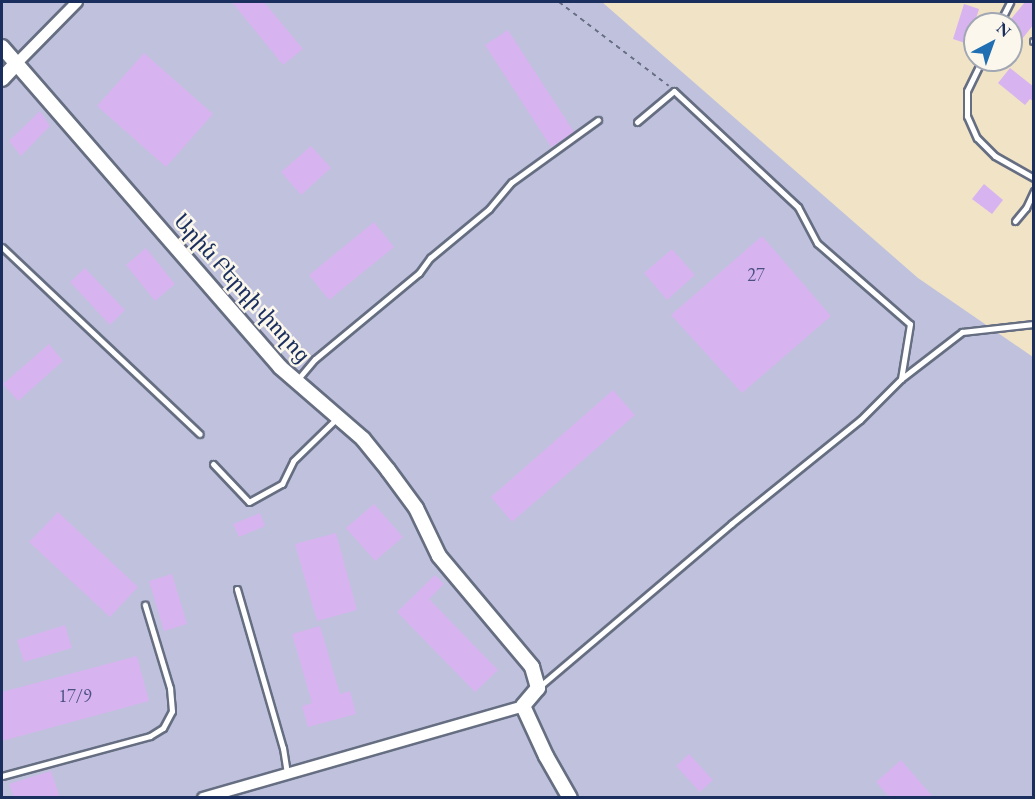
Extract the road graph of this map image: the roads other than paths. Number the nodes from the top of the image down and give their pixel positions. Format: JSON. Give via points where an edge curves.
{"nodes":[{"id":1,"x":77,"y":2,"type":"edge"},
{"id":2,"x":2,"y":47,"type":"edge"},
{"id":3,"x":16,"y":64,"type":"junction"},
{"id":4,"x":977,"y":72,"type":"edge"},
{"id":5,"x":2,"y":79,"type":"edge"},
{"id":6,"x":598,"y":120,"type":"dead end"},
{"id":7,"x":637,"y":122,"type":"dead end"},
{"id":8,"x":1034,"y":178,"type":"edge"},
{"id":9,"x":1034,"y":191,"type":"edge"},
{"id":10,"x":1015,"y":221,"type":"dead end"},
{"id":11,"x":2,"y":247,"type":"edge"},
{"id":12,"x":1034,"y":324,"type":"edge"},
{"id":13,"x":901,"y":379,"type":"junction"},
{"id":14,"x":297,"y":380,"type":"junction"},
{"id":15,"x":338,"y":417,"type":"junction"},
{"id":16,"x":200,"y":434,"type":"dead end"},
{"id":17,"x":213,"y":464,"type":"dead end"},
{"id":18,"x":237,"y":589,"type":"dead end"},
{"id":19,"x":145,"y":605,"type":"dead end"},
{"id":20,"x":538,"y":688,"type":"junction"},
{"id":21,"x":523,"y":706,"type":"junction"},
{"id":22,"x":287,"y":774,"type":"junction"},
{"id":23,"x":2,"y":776,"type":"edge"},
{"id":24,"x":203,"y":798,"type":"edge"},
{"id":25,"x":570,"y":798,"type":"edge"}],
"edges":[{"from":1,"to":3,"type":"street"},
{"from":2,"to":3,"type":"street","name":"Արին Բերդի փողոց"},
{"from":3,"to":5,"type":"street"},
{"from":3,"to":14,"type":"street","name":"Արին Բերդի փողոց","via":[[280,368]]},
{"from":4,"to":8,"type":"lane","via":[[968,91],[967,116],[977,138],[995,156]]},
{"from":6,"to":14,"type":"lane","via":[[512,182],[489,209],[315,359]]},
{"from":7,"to":13,"type":"lane","via":[[674,91],[798,207],[817,243],[910,324]]},
{"from":9,"to":10,"type":"lane"},
{"from":11,"to":16,"type":"lane"},
{"from":12,"to":13,"type":"lane","via":[[962,332]]},
{"from":13,"to":20,"type":"lane","via":[[860,420]]},
{"from":14,"to":15,"type":"street","name":"Արին Բերդի փողոց"},
{"from":15,"to":17,"type":"lane","via":[[293,462],[282,484],[249,502]]},
{"from":15,"to":20,"type":"street","name":"Արին Բերդի փողոց","via":[[363,439],[388,470],[416,508],[439,556],[532,667]]},
{"from":18,"to":22,"type":"lane"},
{"from":19,"to":23,"type":"lane","via":[[170,688],[171,711],[163,728],[150,736]]},
{"from":20,"to":21,"type":"street"},
{"from":21,"to":22,"type":"street"},
{"from":21,"to":25,"type":"street"},
{"from":22,"to":24,"type":"street"}]}
